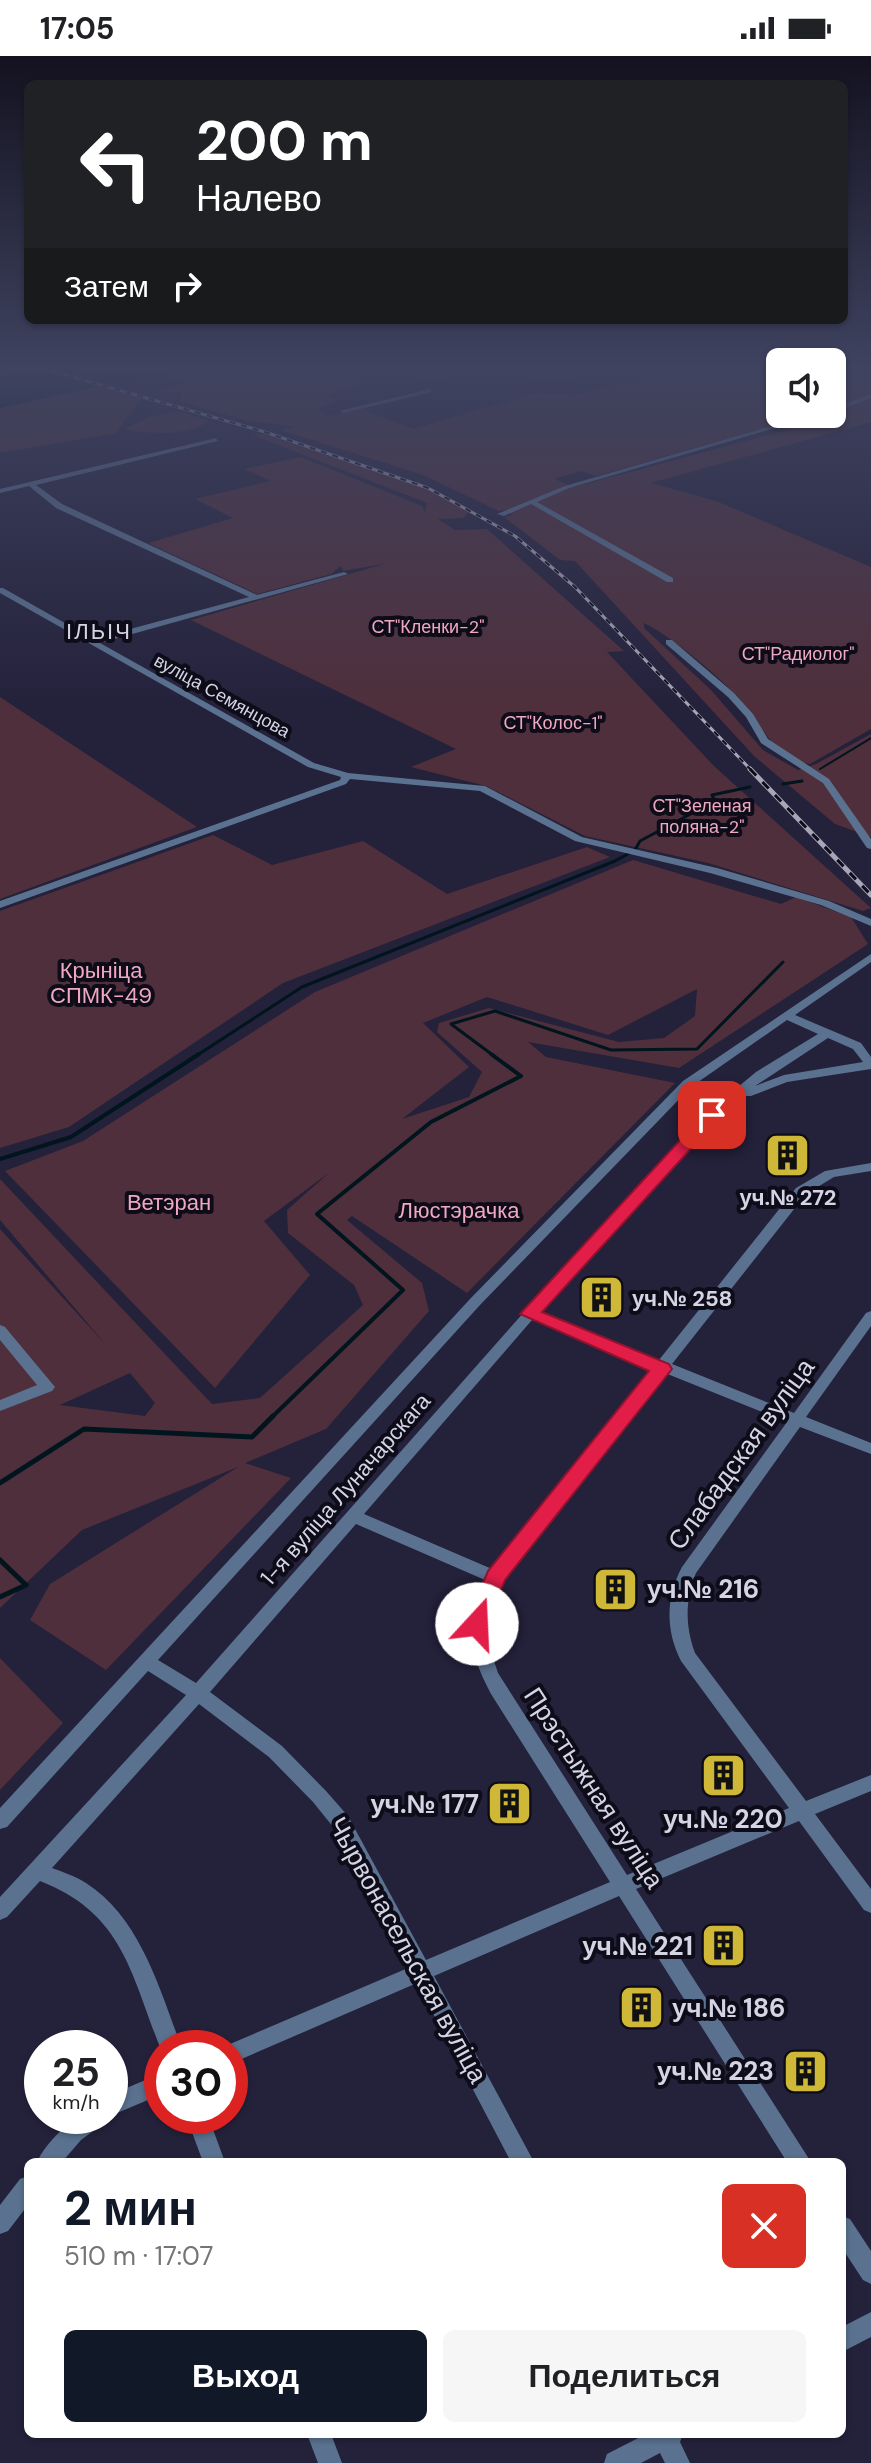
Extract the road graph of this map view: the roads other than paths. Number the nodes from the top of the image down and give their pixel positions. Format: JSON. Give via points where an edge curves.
{"nodes":[{"id":1,"x":42,"y":481,"type":"edge"},
{"id":2,"x":587,"y":481,"type":"edge"},
{"id":3,"x":31,"y":484,"type":"junction"},
{"id":4,"x":0,"y":491,"type":"edge"},
{"id":5,"x":534,"y":503,"type":"junction"},
{"id":6,"x":501,"y":514,"type":"dead end"},
{"id":7,"x":344,"y":574,"type":"dead end"},
{"id":8,"x":670,"y":580,"type":"dead end"},
{"id":9,"x":0,"y":590,"type":"edge"},
{"id":10,"x":257,"y":598,"type":"junction"},
{"id":11,"x":92,"y":642,"type":"junction"},
{"id":12,"x":669,"y":642,"type":"dead end"},
{"id":13,"x":347,"y":776,"type":"junction"},
{"id":14,"x":871,"y":846,"type":"edge"},
{"id":15,"x":0,"y":905,"type":"edge"},
{"id":16,"x":871,"y":923,"type":"edge"},
{"id":17,"x":871,"y":957,"type":"edge"},
{"id":18,"x":787,"y":1016,"type":"junction"},
{"id":19,"x":827,"y":1033,"type":"junction"},
{"id":20,"x":871,"y":1065,"type":"edge"},
{"id":21,"x":729,"y":1101,"type":"junction"},
{"id":22,"x":871,"y":1167,"type":"edge"},
{"id":23,"x":530,"y":1314,"type":"junction"},
{"id":24,"x":871,"y":1316,"type":"edge"},
{"id":25,"x":0,"y":1330,"type":"edge"},
{"id":26,"x":662,"y":1369,"type":"junction"},
{"id":27,"x":0,"y":1406,"type":"edge"},
{"id":28,"x":798,"y":1420,"type":"junction"},
{"id":29,"x":871,"y":1449,"type":"edge"},
{"id":30,"x":354,"y":1516,"type":"junction"},
{"id":31,"x":495,"y":1577,"type":"junction"},
{"id":32,"x":146,"y":1662,"type":"junction"},
{"id":33,"x":199,"y":1692,"type":"junction"},
{"id":34,"x":871,"y":1783,"type":"edge"},
{"id":35,"x":801,"y":1812,"type":"junction"},
{"id":36,"x":0,"y":1821,"type":"edge"},
{"id":37,"x":36,"y":1870,"type":"junction"},
{"id":38,"x":623,"y":1885,"type":"junction"},
{"id":39,"x":871,"y":1904,"type":"edge"},
{"id":40,"x":0,"y":1911,"type":"edge"},
{"id":41,"x":423,"y":1972,"type":"junction"},
{"id":42,"x":164,"y":2030,"type":"edge"},
{"id":43,"x":248,"y":2046,"type":"edge"},
{"id":44,"x":72,"y":2134,"type":"edge"},
{"id":45,"x":204,"y":2134,"type":"edge"},
{"id":46,"x":51,"y":2158,"type":"edge"},
{"id":47,"x":213,"y":2158,"type":"edge"},
{"id":48,"x":521,"y":2158,"type":"edge"},
{"id":49,"x":797,"y":2158,"type":"edge"},
{"id":50,"x":24,"y":2192,"type":"edge"},
{"id":51,"x":0,"y":2223,"type":"edge"},
{"id":52,"x":846,"y":2233,"type":"edge"},
{"id":53,"x":871,"y":2272,"type":"edge"},
{"id":54,"x":871,"y":2324,"type":"edge"},
{"id":55,"x":846,"y":2338,"type":"edge"},
{"id":56,"x":321,"y":2438,"type":"edge"},
{"id":57,"x":661,"y":2438,"type":"edge"},
{"id":58,"x":667,"y":2438,"type":"edge"},
{"id":59,"x":330,"y":2463,"type":"edge"},
{"id":60,"x":616,"y":2463,"type":"edge"},
{"id":61,"x":678,"y":2463,"type":"edge"}],
"edges":[{"from":1,"to":3,"type":"street"},
{"from":2,"to":5,"type":"street"},
{"from":3,"to":4,"type":"street"},
{"from":3,"to":10,"type":"street","via":[[59,506]]},
{"from":5,"to":6,"type":"street"},
{"from":5,"to":8,"type":"street"},
{"from":7,"to":10,"type":"street"},
{"from":9,"to":11,"type":"street","name":"вуліца Семянцова"},
{"from":10,"to":11,"type":"street"},
{"from":11,"to":13,"type":"street","name":"вуліца Семянцова","via":[[311,765]]},
{"from":12,"to":14,"type":"street","via":[[731,695],[764,741],[826,781]]},
{"from":13,"to":15,"type":"street","name":"вуліца Семянцова","via":[[343,782]]},
{"from":13,"to":16,"type":"street","name":"вуліца Семянцова","via":[[482,788],[569,835],[713,870]]},
{"from":17,"to":18,"type":"street"},
{"from":18,"to":19,"type":"street"},
{"from":18,"to":32,"type":"street","via":[[687,1084],[475,1302]]},
{"from":19,"to":20,"type":"street","via":[[857,1046]]},
{"from":19,"to":21,"type":"street","name":"1-я вуліца Луначарскага"},
{"from":20,"to":21,"type":"street","via":[[784,1079]]},
{"from":21,"to":23,"type":"street","name":"1-я вуліца Луначарскага"},
{"from":22,"to":26,"type":"street","name":"Прэстыжная вуліца","via":[[830,1174],[801,1191]]},
{"from":23,"to":26,"type":"street"},
{"from":23,"to":30,"type":"street","name":"1-я вуліца Луначарскага"},
{"from":24,"to":28,"type":"street","name":"Слабадская вуліца"},
{"from":25,"to":27,"type":"street","via":[[47,1387]]},
{"from":26,"to":28,"type":"street"},
{"from":26,"to":31,"type":"street","name":"Прэстыжная вуліца"},
{"from":28,"to":29,"type":"street"},
{"from":28,"to":35,"type":"street","name":"Слабадская вуліца","via":[[688,1571],[676,1613],[687,1656]]},
{"from":30,"to":31,"type":"street"},
{"from":30,"to":33,"type":"street","name":"1-я вуліца Луначарскага"},
{"from":31,"to":38,"type":"street","name":"Прэстыжная вуліца","via":[[477,1624],[482,1662]]},
{"from":32,"to":33,"type":"street","name":"Чырвонасельская вуліца"},
{"from":32,"to":36,"type":"street"},
{"from":33,"to":37,"type":"street","name":"1-я вуліца Луначарскага"},
{"from":33,"to":41,"type":"street","name":"Чырвонасельская вуліца","via":[[304,1775],[332,1810]]},
{"from":34,"to":35,"type":"street"},
{"from":35,"to":38,"type":"street"},
{"from":35,"to":39,"type":"street","name":"Слабадская вуліца"},
{"from":37,"to":40,"type":"street","name":"1-я вуліца Луначарскага"},
{"from":37,"to":42,"type":"street","via":[[81,1890],[120,1927]]},
{"from":38,"to":41,"type":"street"},
{"from":38,"to":49,"type":"street","name":"Прэстыжная вуліца"},
{"from":41,"to":43,"type":"street"},
{"from":41,"to":48,"type":"street","name":"Чырвонасельская вуліца"},
{"from":44,"to":46,"type":"street"},
{"from":45,"to":47,"type":"street"},
{"from":50,"to":51,"type":"street"},
{"from":52,"to":53,"type":"street"},
{"from":54,"to":55,"type":"street"},
{"from":56,"to":59,"type":"street"},
{"from":57,"to":60,"type":"street"},
{"from":58,"to":61,"type":"street"}]}
